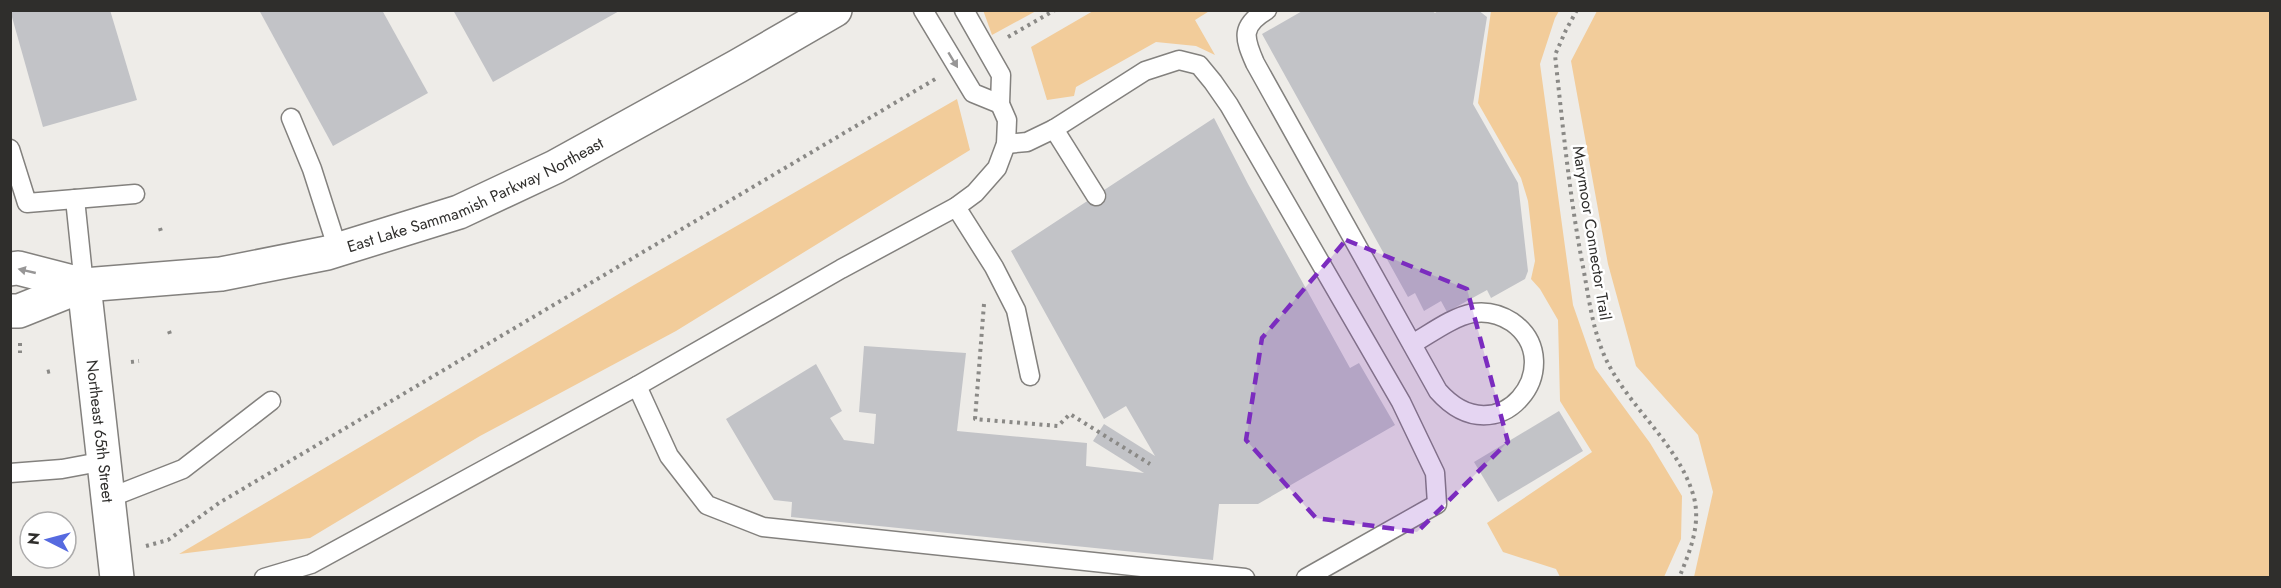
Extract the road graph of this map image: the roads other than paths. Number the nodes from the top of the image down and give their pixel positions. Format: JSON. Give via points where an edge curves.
{"nodes":[{"id":1,"x":835,"y":10,"type":"edge"},
{"id":2,"x":923,"y":10,"type":"edge"},
{"id":3,"x":964,"y":10,"type":"edge"},
{"id":4,"x":1268,"y":10,"type":"edge"},
{"id":5,"x":1000,"y":104,"type":"junction"},
{"id":6,"x":291,"y":118,"type":"dead end"},
{"id":7,"x":1054,"y":129,"type":"junction"},
{"id":8,"x":1006,"y":144,"type":"junction"},
{"id":9,"x":10,"y":149,"type":"edge"},
{"id":10,"x":135,"y":194,"type":"dead end"},
{"id":11,"x":1096,"y":196,"type":"dead end"},
{"id":12,"x":75,"y":199,"type":"junction"},
{"id":13,"x":956,"y":207,"type":"junction"},
{"id":14,"x":338,"y":250,"type":"junction"},
{"id":15,"x":10,"y":269,"type":"edge"},
{"id":16,"x":84,"y":285,"type":"junction"},
{"id":17,"x":10,"y":311,"type":"edge"},
{"id":18,"x":1412,"y":344,"type":"junction"},
{"id":19,"x":1030,"y":376,"type":"dead end"},
{"id":20,"x":637,"y":386,"type":"junction"},
{"id":21,"x":271,"y":401,"type":"dead end"},
{"id":22,"x":105,"y":461,"type":"junction"},
{"id":23,"x":10,"y":473,"type":"edge"},
{"id":24,"x":109,"y":498,"type":"junction"},
{"id":25,"x":117,"y":578,"type":"edge"},
{"id":26,"x":264,"y":578,"type":"edge"},
{"id":27,"x":1245,"y":578,"type":"edge"},
{"id":28,"x":1306,"y":578,"type":"edge"}],
"edges":[{"from":1,"to":14,"type":"main road","name":"East Lake Sammamish Parkway Northeast","via":[[555,167],[459,212]]},
{"from":2,"to":5,"type":"lane","one_way":true,"via":[[973,93]]},
{"from":3,"to":5,"type":"lane","via":[[1001,75]]},
{"from":4,"to":18,"type":"lane","via":[[1255,17],[1246,30],[1246,43]]},
{"from":5,"to":8,"type":"lane","via":[[1007,120]]},
{"from":6,"to":14,"type":"lane"},
{"from":7,"to":8,"type":"lane","via":[[1027,142]]},
{"from":7,"to":11,"type":"lane"},
{"from":7,"to":28,"type":"lane","via":[[1145,71],[1179,60],[1199,66],[1229,105],[1401,402],[1435,472],[1437,504]]},
{"from":8,"to":13,"type":"lane","via":[[997,168]]},
{"from":9,"to":12,"type":"lane","via":[[27,203]]},
{"from":10,"to":12,"type":"lane"},
{"from":12,"to":16,"type":"lane"},
{"from":13,"to":19,"type":"lane","via":[[1016,310]]},
{"from":13,"to":20,"type":"lane"},
{"from":14,"to":16,"type":"main road","name":"East Lake Sammamish Parkway Northeast","via":[[221,274]]},
{"from":16,"to":15,"type":"main road","name":"East Lake Sammamish Parkway Northeast","one_way":true},
{"from":16,"to":17,"type":"main road","name":"East Lake Sammamish Parkway Northeast"},
{"from":16,"to":22,"type":"main road","name":"Northeast 65th Street"},
{"from":18,"to":18,"type":"lane","via":[[1438,391],[1462,412],[1479,416],[1497,414],[1513,406],[1532,377],[1534,359],[1519,327],[1488,312],[1464,316]]},
{"from":20,"to":26,"type":"lane","via":[[311,564]]},
{"from":20,"to":27,"type":"lane","via":[[669,456],[707,505],[763,527]]},
{"from":21,"to":24,"type":"lane","via":[[183,469]]},
{"from":22,"to":23,"type":"lane"},
{"from":22,"to":24,"type":"main road","name":"Northeast 65th Street"},
{"from":24,"to":25,"type":"main road","name":"Northeast 65th Street"}]}
